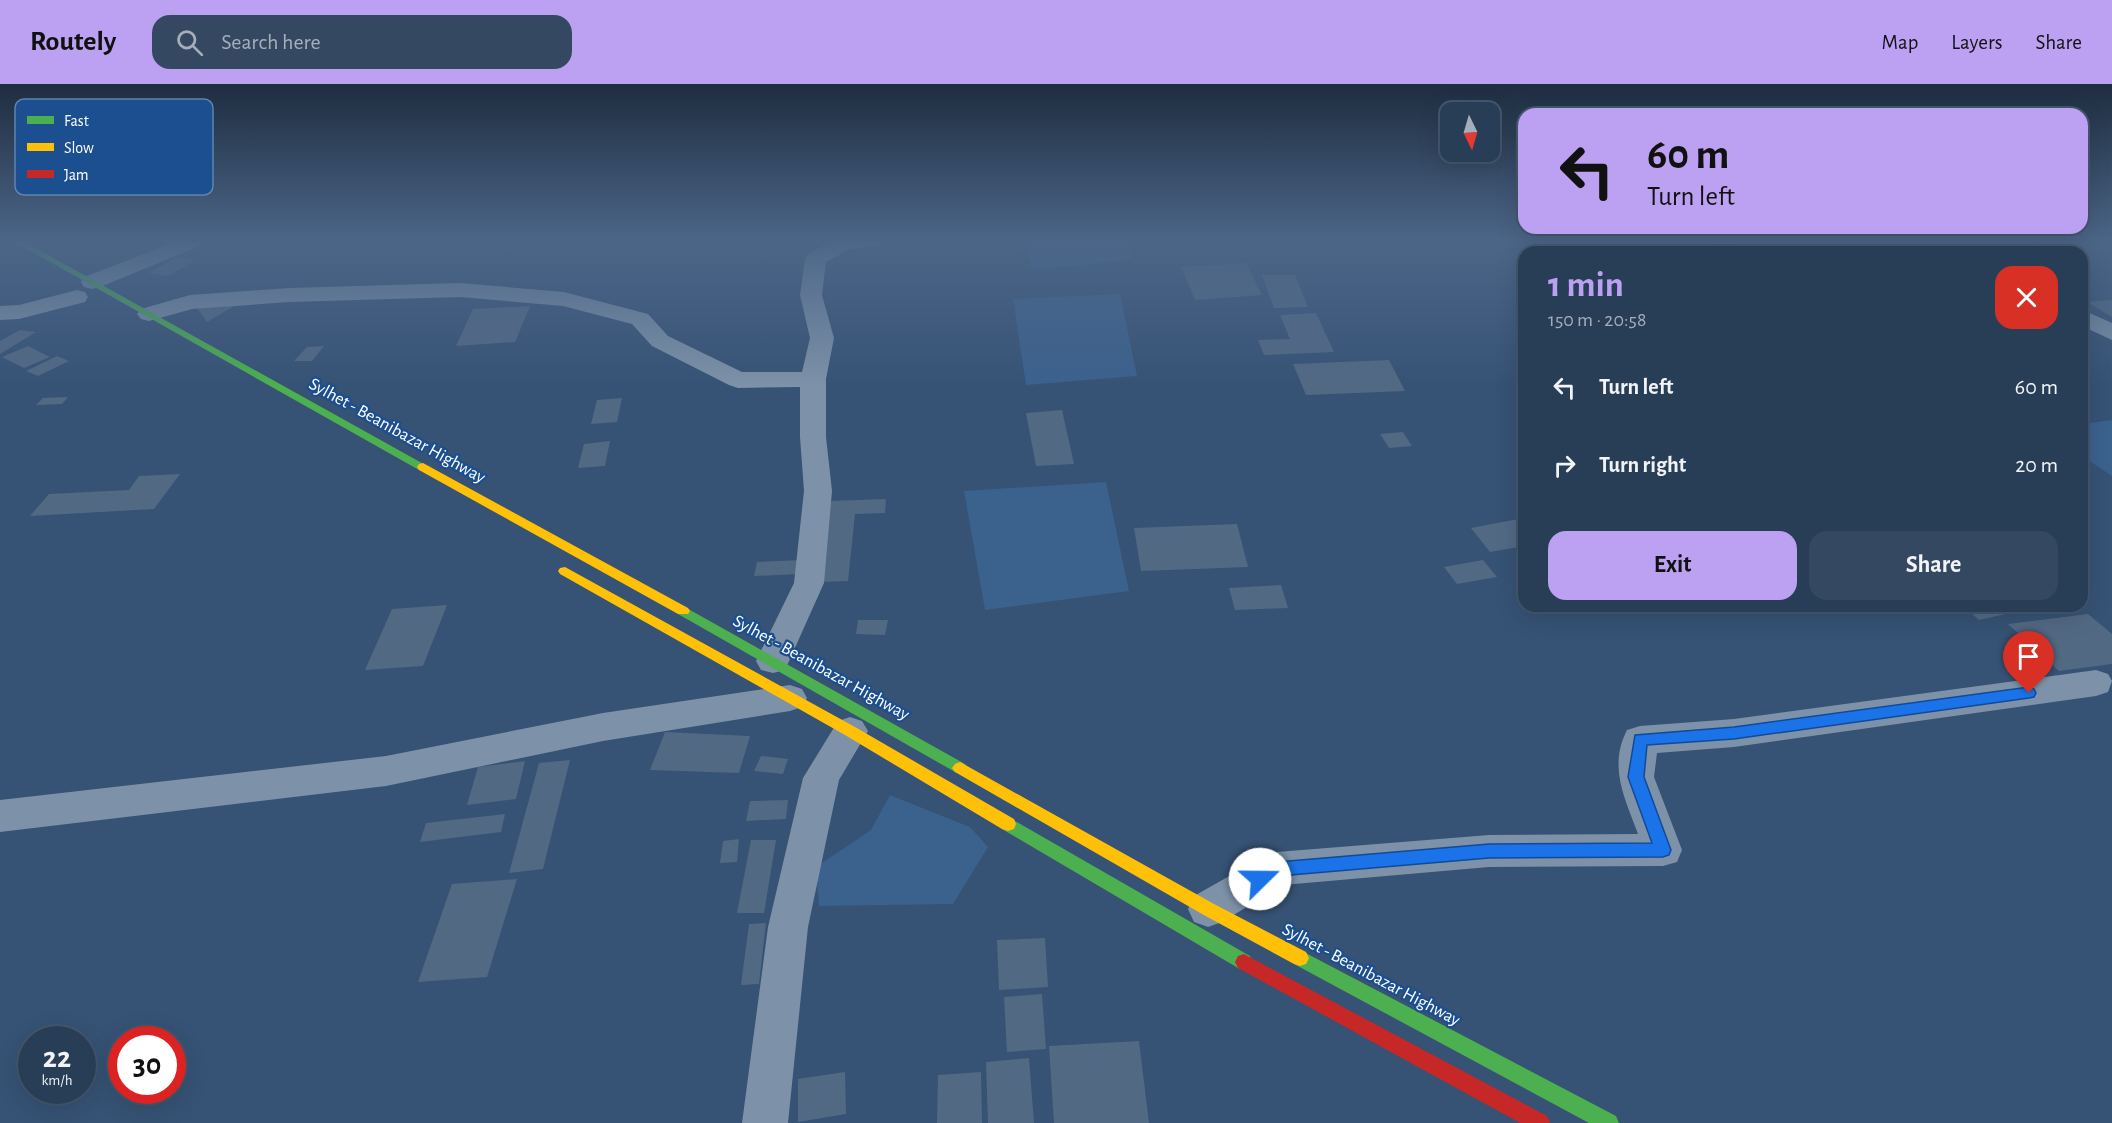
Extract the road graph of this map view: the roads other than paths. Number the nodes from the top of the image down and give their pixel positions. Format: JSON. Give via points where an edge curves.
{"nodes":[{"id":1,"x":76,"y":289,"type":"edge"},
{"id":2,"x":85,"y":289,"type":"edge"},
{"id":3,"x":812,"y":289,"type":"edge"},
{"id":4,"x":79,"y":292,"type":"junction"},
{"id":5,"x":0,"y":313,"type":"edge"},
{"id":6,"x":149,"y":314,"type":"junction"},
{"id":7,"x":2088,"y":320,"type":"edge"},
{"id":8,"x":2112,"y":333,"type":"edge"},
{"id":9,"x":813,"y":379,"type":"junction"},
{"id":10,"x":552,"y":564,"type":"dead end"},
{"id":11,"x":773,"y":661,"type":"junction"},
{"id":12,"x":2096,"y":683,"type":"dead end"},
{"id":13,"x":790,"y":698,"type":"junction"},
{"id":14,"x":850,"y":731,"type":"junction"},
{"id":15,"x":0,"y":816,"type":"edge"},
{"id":16,"x":1208,"y":909,"type":"junction"},
{"id":17,"x":765,"y":1123,"type":"edge"},
{"id":18,"x":1540,"y":1123,"type":"edge"},
{"id":19,"x":1609,"y":1123,"type":"edge"}],
"edges":[{"from":1,"to":4,"type":"main road","name":"Sylhet - Beanibazar Highway"},
{"from":2,"to":4,"type":"street"},
{"from":3,"to":9,"type":"street","via":[[822,338]]},
{"from":4,"to":5,"type":"street","via":[[19,312]]},
{"from":4,"to":6,"type":"main road","name":"Sylhet - Beanibazar Highway"},
{"from":6,"to":9,"type":"street","via":[[190,302],[289,295],[460,291],[564,298],[640,320],[660,341],[738,380]]},
{"from":6,"to":11,"type":"main road","name":"Sylhet - Beanibazar Highway"},
{"from":7,"to":8,"type":"street"},
{"from":9,"to":11,"type":"street","via":[[818,491],[809,583]]},
{"from":10,"to":13,"type":"main road"},
{"from":11,"to":16,"type":"main road","name":"Sylhet - Beanibazar Highway"},
{"from":12,"to":16,"type":"street","via":[[1734,733],[1640,740],[1636,777],[1663,850],[1489,851],[1277,869]]},
{"from":13,"to":14,"type":"main road"},
{"from":13,"to":15,"type":"street","via":[[603,727],[386,771]]},
{"from":14,"to":17,"type":"street","via":[[821,778],[791,915]]},
{"from":14,"to":18,"type":"main road","via":[[1195,935]]},
{"from":16,"to":19,"type":"main road","name":"Sylhet - Beanibazar Highway"}]}
